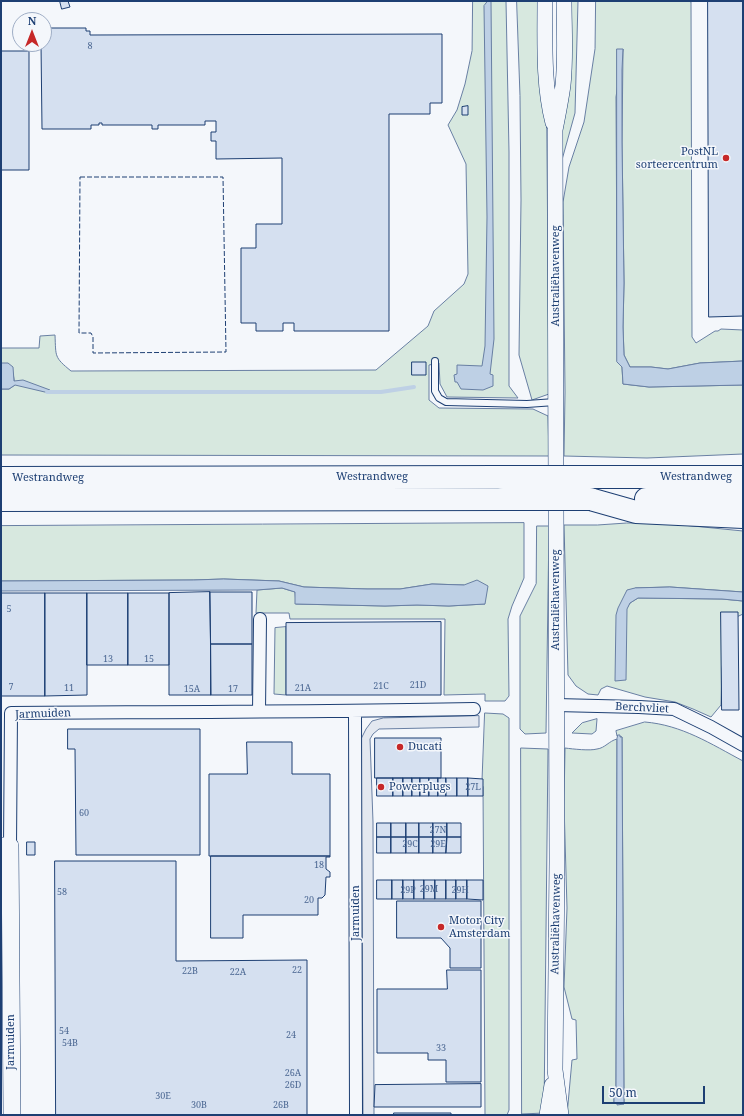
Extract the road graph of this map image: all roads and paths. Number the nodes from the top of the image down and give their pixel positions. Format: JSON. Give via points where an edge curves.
{"nodes":[{"id":1,"x":545,"y":1,"type":"edge"},
{"id":2,"x":564,"y":1,"type":"edge"},
{"id":3,"x":555,"y":130,"type":"junction"},
{"id":4,"x":435,"y":361,"type":"dead end"},
{"id":5,"x":556,"y":402,"type":"junction"},
{"id":6,"x":743,"y":476,"type":"edge"},
{"id":7,"x":1,"y":478,"type":"edge"},
{"id":8,"x":743,"y":499,"type":"edge"},
{"id":9,"x":1,"y":500,"type":"edge"},
{"id":10,"x":636,"y":505,"type":"junction"},
{"id":11,"x":743,"y":517,"type":"edge"},
{"id":12,"x":260,"y":618,"type":"dead end"},
{"id":13,"x":556,"y":705,"type":"junction"},
{"id":14,"x":474,"y":709,"type":"dead end"},
{"id":15,"x":259,"y":711,"type":"junction"},
{"id":16,"x":355,"y":711,"type":"junction"},
{"id":17,"x":743,"y":745,"type":"edge"},
{"id":18,"x":6,"y":846,"type":"edge"},
{"id":19,"x":555,"y":1070,"type":"junction"},
{"id":20,"x":12,"y":1115,"type":"edge"},
{"id":21,"x":356,"y":1115,"type":"edge"},
{"id":22,"x":547,"y":1115,"type":"edge"},
{"id":23,"x":561,"y":1115,"type":"edge"}],
"edges":[{"from":1,"to":3,"type":"street","name":"Australiëhavenweg","via":[[547,87]]},
{"from":2,"to":3,"type":"street","name":"Australiëhavenweg","via":[[563,83]]},
{"from":3,"to":5,"type":"street","name":"Australiëhavenweg"},
{"from":4,"to":5,"type":"lane","via":[[435,391],[439,398],[446,402]]},
{"from":5,"to":13,"type":"street","name":"Australiëhavenweg"},
{"from":6,"to":7,"type":"highway","name":"Westrandweg","bridge":true},
{"from":8,"to":10,"type":"highway","name":"Westrandweg"},
{"from":9,"to":10,"type":"highway","name":"Westrandweg","bridge":true,"via":[[590,499]]},
{"from":10,"to":11,"type":"highway"},
{"from":12,"to":15,"type":"street"},
{"from":13,"to":17,"type":"street","name":"Berchvliet","via":[[674,709]]},
{"from":13,"to":19,"type":"street","name":"Australiëhavenweg"},
{"from":14,"to":16,"type":"street","name":"Jarmuiden"},
{"from":15,"to":16,"type":"street","name":"Jarmuiden"},
{"from":15,"to":18,"type":"street","name":"Jarmuiden","via":[[11,713]]},
{"from":16,"to":21,"type":"street","name":"Jarmuiden"},
{"from":18,"to":20,"type":"main road","name":"Jarmuiden"},
{"from":19,"to":22,"type":"street","name":"Australiëhavenweg"},
{"from":19,"to":23,"type":"street","name":"Australiëhavenweg"}]}
